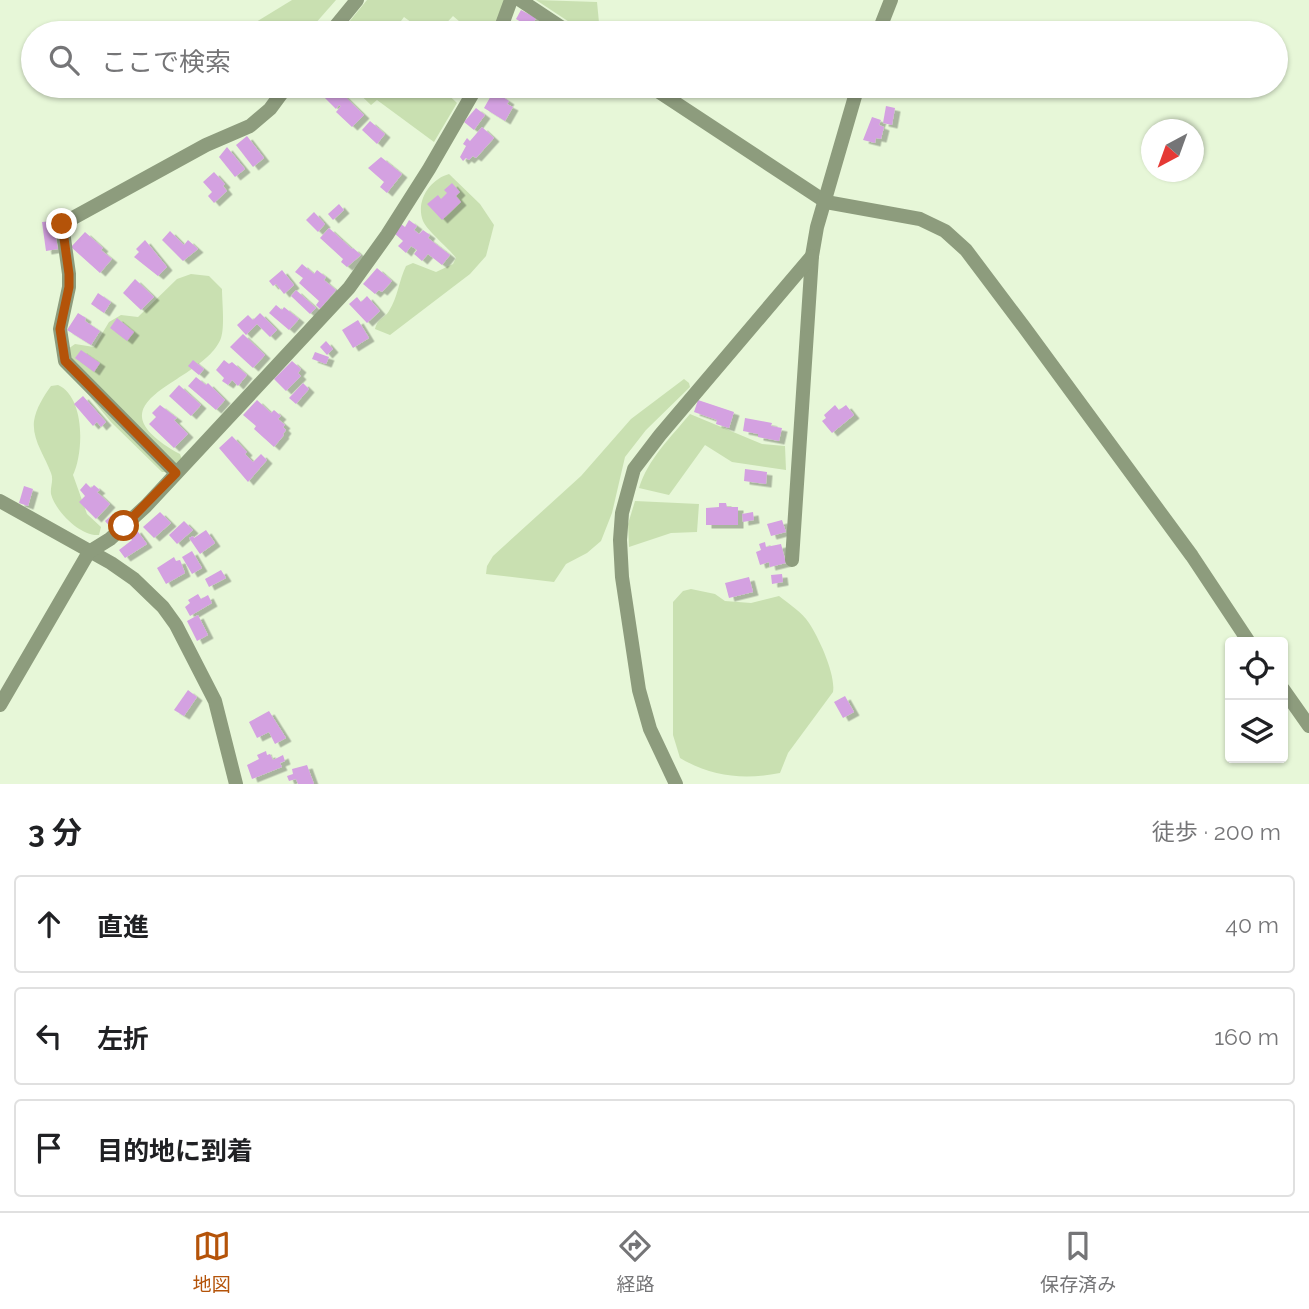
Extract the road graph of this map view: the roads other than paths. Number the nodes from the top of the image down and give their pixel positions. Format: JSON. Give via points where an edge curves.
{"nodes":[{"id":1,"x":357,"y":0,"type":"edge"},
{"id":2,"x":511,"y":0,"type":"edge"},
{"id":3,"x":520,"y":0,"type":"edge"},
{"id":4,"x":891,"y":0,"type":"edge"},
{"id":5,"x":340,"y":21,"type":"edge"},
{"id":6,"x":503,"y":21,"type":"edge"},
{"id":7,"x":552,"y":21,"type":"edge"},
{"id":8,"x":883,"y":21,"type":"edge"},
{"id":9,"x":278,"y":98,"type":"edge"},
{"id":10,"x":470,"y":98,"type":"edge"},
{"id":11,"x":668,"y":98,"type":"edge"},
{"id":12,"x":854,"y":98,"type":"edge"},
{"id":13,"x":826,"y":202,"type":"junction"},
{"id":14,"x":812,"y":256,"type":"junction"},
{"id":15,"x":176,"y":473,"type":"junction"},
{"id":16,"x":0,"y":501,"type":"edge"},
{"id":17,"x":89,"y":552,"type":"junction"},
{"id":18,"x":792,"y":560,"type":"dead end"},
{"id":19,"x":1247,"y":637,"type":"edge"},
{"id":20,"x":1288,"y":696,"type":"edge"},
{"id":21,"x":0,"y":705,"type":"edge"},
{"id":22,"x":1309,"y":726,"type":"edge"},
{"id":23,"x":236,"y":784,"type":"edge"},
{"id":24,"x":676,"y":784,"type":"edge"}],
"edges":[{"from":1,"to":5,"type":"street"},
{"from":2,"to":6,"type":"street"},
{"from":3,"to":7,"type":"street"},
{"from":4,"to":8,"type":"street"},
{"from":9,"to":15,"type":"street","via":[[250,126],[62,224],[69,274],[60,329],[65,361]]},
{"from":10,"to":15,"type":"street","via":[[387,235],[349,288]]},
{"from":11,"to":13,"type":"street"},
{"from":12,"to":13,"type":"street"},
{"from":13,"to":14,"type":"street"},
{"from":13,"to":19,"type":"street","via":[[920,219],[945,230],[966,250]]},
{"from":14,"to":18,"type":"street"},
{"from":14,"to":24,"type":"street","via":[[634,469],[622,513],[622,577],[639,690],[650,729]]},
{"from":15,"to":17,"type":"street","via":[[110,539]]},
{"from":16,"to":17,"type":"street"},
{"from":17,"to":21,"type":"street"},
{"from":17,"to":23,"type":"street","via":[[134,579],[177,625],[215,701]]},
{"from":20,"to":22,"type":"street"}]}
